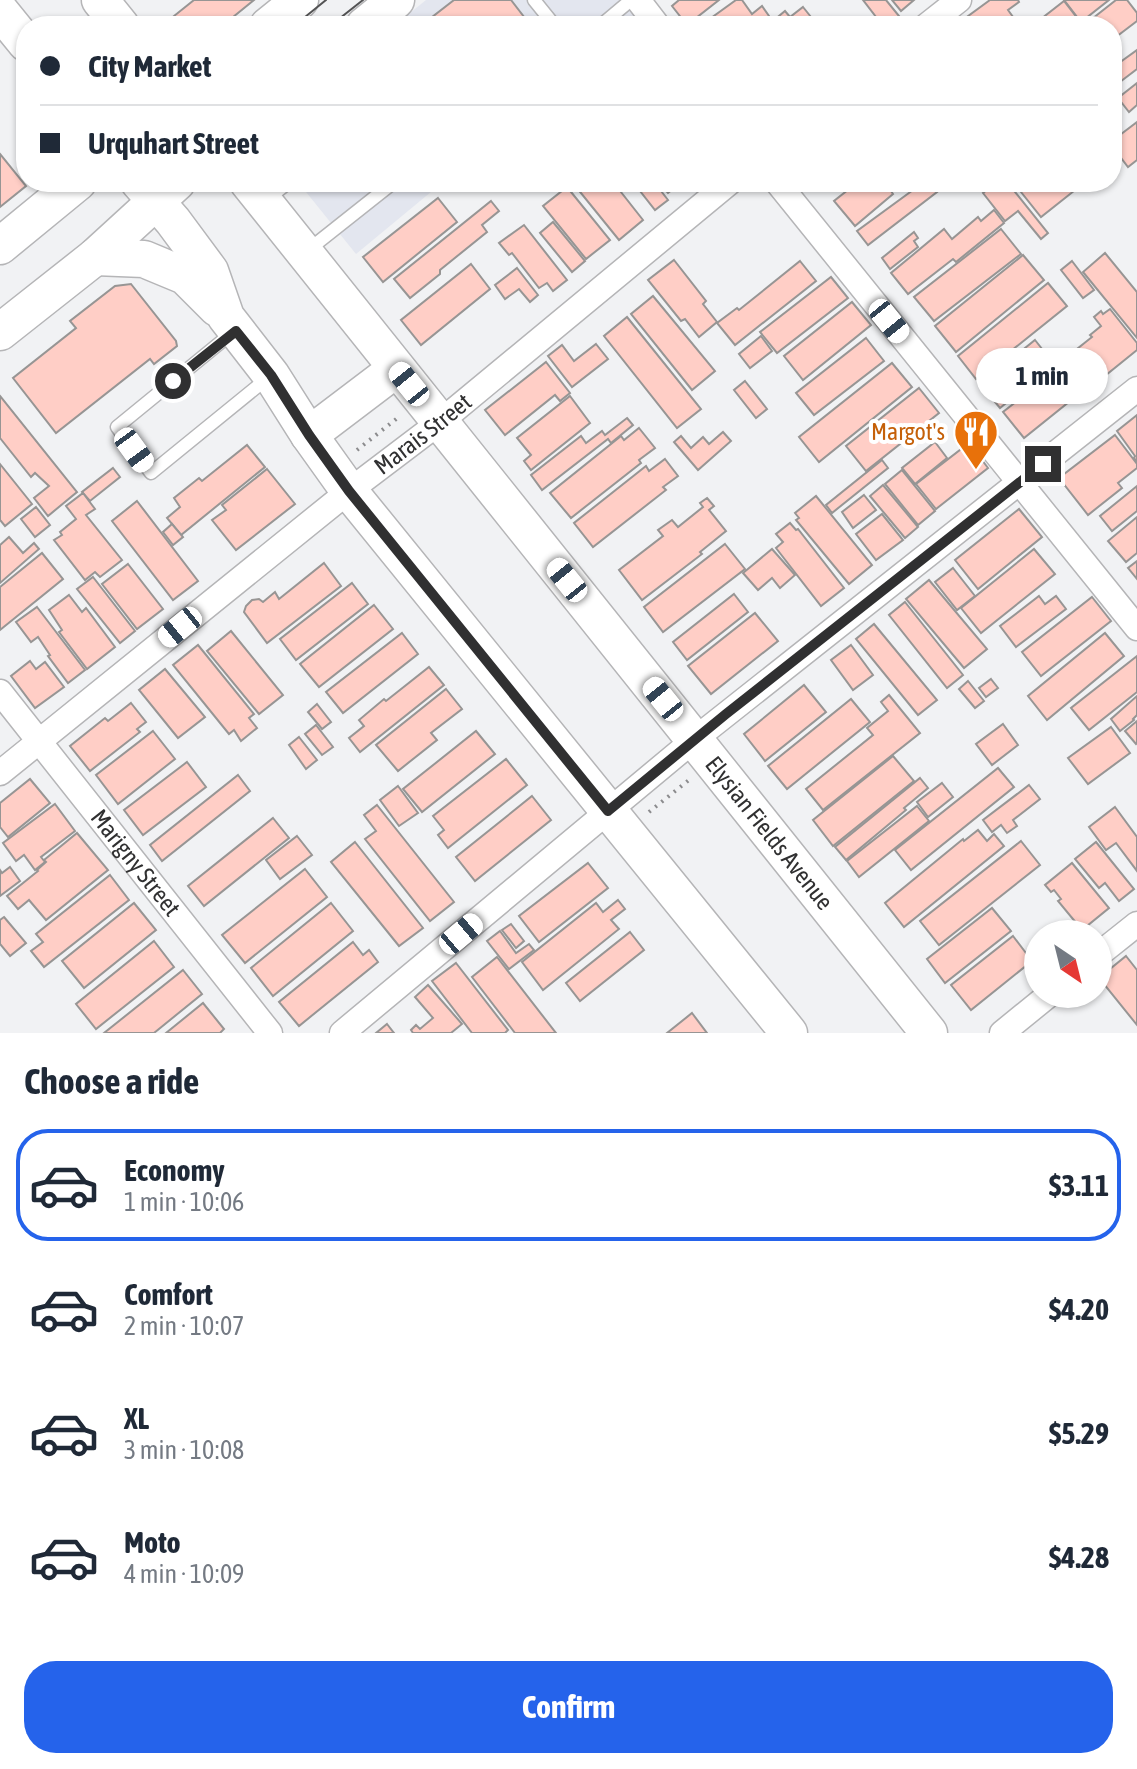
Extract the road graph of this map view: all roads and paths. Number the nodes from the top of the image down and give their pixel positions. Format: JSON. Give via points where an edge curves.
{"nodes":[{"id":1,"x":100,"y":0,"type":"edge"},
{"id":2,"x":300,"y":0,"type":"edge"},
{"id":3,"x":396,"y":0,"type":"edge"},
{"id":4,"x":534,"y":0,"type":"edge"},
{"id":5,"x":631,"y":0,"type":"edge"},
{"id":6,"x":638,"y":0,"type":"edge"},
{"id":7,"x":959,"y":0,"type":"edge"},
{"id":8,"x":113,"y":16,"type":"edge"},
{"id":9,"x":280,"y":16,"type":"edge"},
{"id":10,"x":376,"y":16,"type":"edge"},
{"id":11,"x":547,"y":16,"type":"edge"},
{"id":12,"x":612,"y":16,"type":"edge"},
{"id":13,"x":650,"y":16,"type":"edge"},
{"id":14,"x":939,"y":16,"type":"edge"},
{"id":15,"x":66,"y":192,"type":"edge"},
{"id":16,"x":153,"y":192,"type":"edge"},
{"id":17,"x":159,"y":192,"type":"edge"},
{"id":18,"x":269,"y":192,"type":"edge"},
{"id":19,"x":381,"y":192,"type":"edge"},
{"id":20,"x":718,"y":192,"type":"edge"},
{"id":21,"x":785,"y":192,"type":"edge"},
{"id":22,"x":0,"y":246,"type":"edge"},
{"id":23,"x":305,"y":253,"type":"junction"},
{"id":24,"x":95,"y":257,"type":"junction"},
{"id":25,"x":231,"y":324,"type":"junction"},
{"id":26,"x":0,"y":332,"type":"edge"},
{"id":27,"x":396,"y":369,"type":"junction"},
{"id":28,"x":271,"y":375,"type":"junction"},
{"id":29,"x":1137,"y":389,"type":"edge"},
{"id":30,"x":405,"y":412,"type":"dead end"},
{"id":31,"x":440,"y":422,"type":"junction"},
{"id":32,"x":309,"y":435,"type":"junction"},
{"id":33,"x":355,"y":451,"type":"dead end"},
{"id":34,"x":1020,"y":483,"type":"junction"},
{"id":35,"x":349,"y":491,"type":"junction"},
{"id":36,"x":1137,"y":628,"type":"edge"},
{"id":37,"x":0,"y":692,"type":"edge"},
{"id":38,"x":39,"y":741,"type":"junction"},
{"id":39,"x":696,"y":756,"type":"junction"},
{"id":40,"x":0,"y":773,"type":"edge"},
{"id":41,"x":608,"y":811,"type":"junction"},
{"id":42,"x":648,"y":812,"type":"dead end"},
{"id":43,"x":1137,"y":924,"type":"edge"},
{"id":44,"x":1112,"y":944,"type":"edge"},
{"id":45,"x":1033,"y":1008,"type":"edge"},
{"id":46,"x":270,"y":1033,"type":"edge"},
{"id":47,"x":342,"y":1033,"type":"edge"},
{"id":48,"x":789,"y":1033,"type":"edge"},
{"id":49,"x":929,"y":1033,"type":"edge"},
{"id":50,"x":1002,"y":1033,"type":"edge"}],
"edges":[{"from":1,"to":8,"type":"main road"},
{"from":2,"to":9,"type":"main road"},
{"from":3,"to":10,"type":"main road"},
{"from":4,"to":11,"type":"lane"},
{"from":5,"to":12,"type":"lane"},
{"from":6,"to":13,"type":"street"},
{"from":7,"to":14,"type":"street"},
{"from":15,"to":22,"type":"main road"},
{"from":16,"to":24,"type":"main road"},
{"from":17,"to":25,"type":"main road","via":[[210,271]]},
{"from":18,"to":23,"type":"main road","name":"Elysian Fields Avenue"},
{"from":19,"to":23,"type":"lane"},
{"from":20,"to":31,"type":"street","name":"Marais Street"},
{"from":21,"to":34,"type":"street"},
{"from":23,"to":27,"type":"main road","name":"Elysian Fields Avenue"},
{"from":24,"to":25,"type":"main road","via":[[144,259],[185,276]]},
{"from":24,"to":26,"type":"main road"},
{"from":25,"to":28,"type":"main road"},
{"from":25,"to":28,"type":"lane","via":[[117,427],[151,473]]},
{"from":27,"to":31,"type":"main road","name":"Elysian Fields Avenue"},
{"from":27,"to":32,"type":"main road"},
{"from":28,"to":32,"type":"main road"},
{"from":29,"to":34,"type":"street"},
{"from":30,"to":33,"type":"path"},
{"from":31,"to":35,"type":"street","name":"Marais Street"},
{"from":31,"to":39,"type":"main road","name":"Elysian Fields Avenue"},
{"from":32,"to":35,"type":"main road"},
{"from":34,"to":36,"type":"street"},
{"from":34,"to":39,"type":"street"},
{"from":35,"to":38,"type":"street","name":"Marais Street"},
{"from":35,"to":41,"type":"main road"},
{"from":37,"to":38,"type":"street","name":"Marigny Street"},
{"from":38,"to":40,"type":"street","name":"Marais Street"},
{"from":38,"to":46,"type":"street","name":"Marigny Street"},
{"from":39,"to":41,"type":"street"},
{"from":39,"to":42,"type":"path"},
{"from":39,"to":49,"type":"main road","name":"Elysian Fields Avenue"},
{"from":41,"to":47,"type":"street"},
{"from":41,"to":48,"type":"main road"},
{"from":43,"to":44,"type":"street"},
{"from":45,"to":50,"type":"street"}]}
